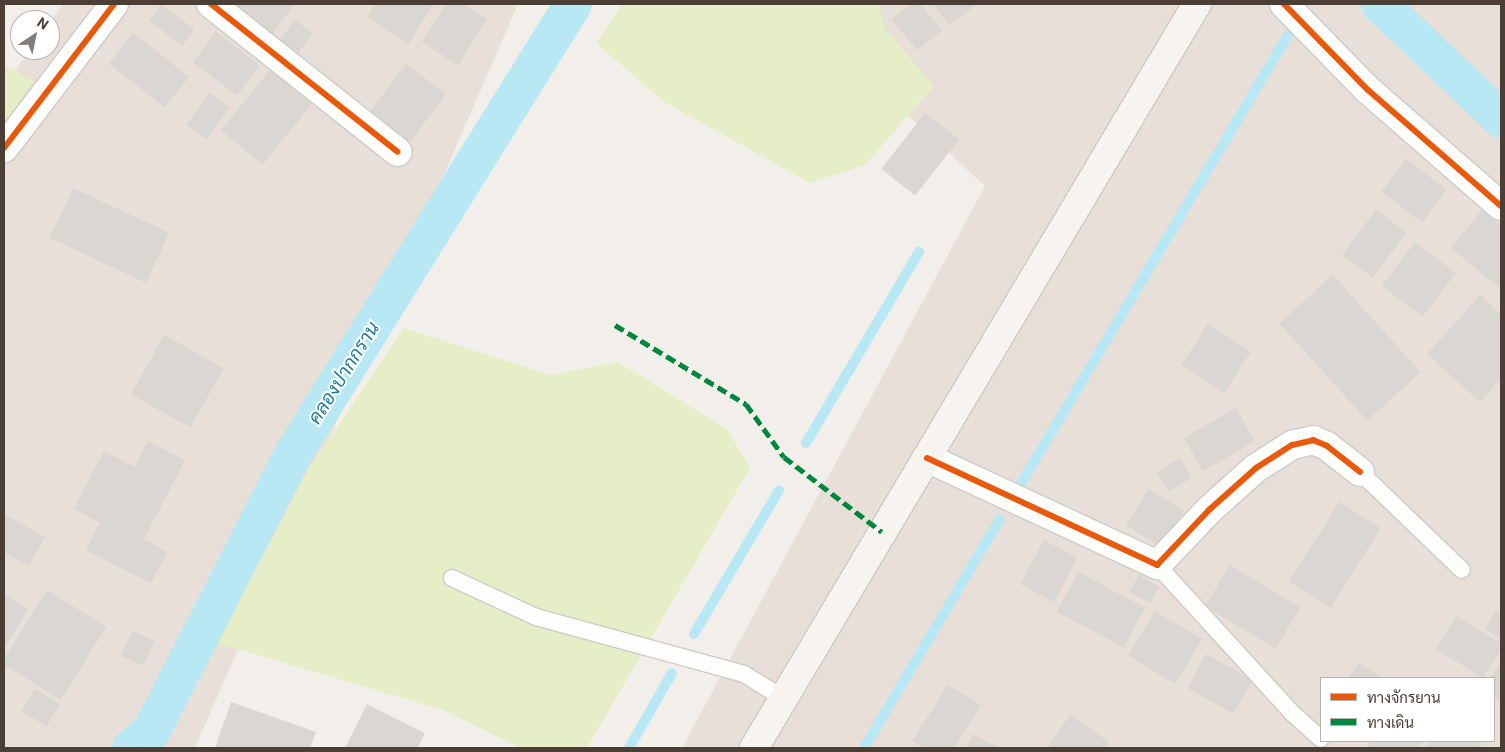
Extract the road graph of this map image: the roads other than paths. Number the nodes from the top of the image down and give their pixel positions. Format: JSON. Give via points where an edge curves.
{"nodes":[{"id":1,"x":114,"y":4,"type":"edge"},
{"id":2,"x":211,"y":4,"type":"edge"},
{"id":3,"x":1197,"y":4,"type":"edge"},
{"id":4,"x":1284,"y":4,"type":"edge"},
{"id":5,"x":4,"y":148,"type":"edge"},
{"id":6,"x":398,"y":152,"type":"dead end"},
{"id":7,"x":1501,"y":206,"type":"edge"},
{"id":8,"x":927,"y":458,"type":"junction"},
{"id":9,"x":1360,"y":472,"type":"joint"},
{"id":10,"x":1157,"y":565,"type":"junction"},
{"id":11,"x":1462,"y":570,"type":"dead end"},
{"id":12,"x":452,"y":578,"type":"dead end"},
{"id":13,"x":783,"y":698,"type":"junction"},
{"id":14,"x":1320,"y":738,"type":"edge"},
{"id":15,"x":754,"y":748,"type":"edge"}],
"edges":[{"from":1,"to":5,"type":"street"},
{"from":2,"to":6,"type":"street"},
{"from":3,"to":8,"type":"main road"},
{"from":4,"to":7,"type":"street","via":[[1368,90]]},
{"from":8,"to":10,"type":"street"},
{"from":8,"to":13,"type":"main road"},
{"from":9,"to":10,"type":"street","via":[[1327,446],[1313,440],[1292,444],[1256,468],[1209,510]]},
{"from":9,"to":11,"type":"lane"},
{"from":10,"to":14,"type":"lane","via":[[1291,712]]},
{"from":12,"to":13,"type":"lane","via":[[536,617],[744,674]]},
{"from":13,"to":15,"type":"main road"}]}
